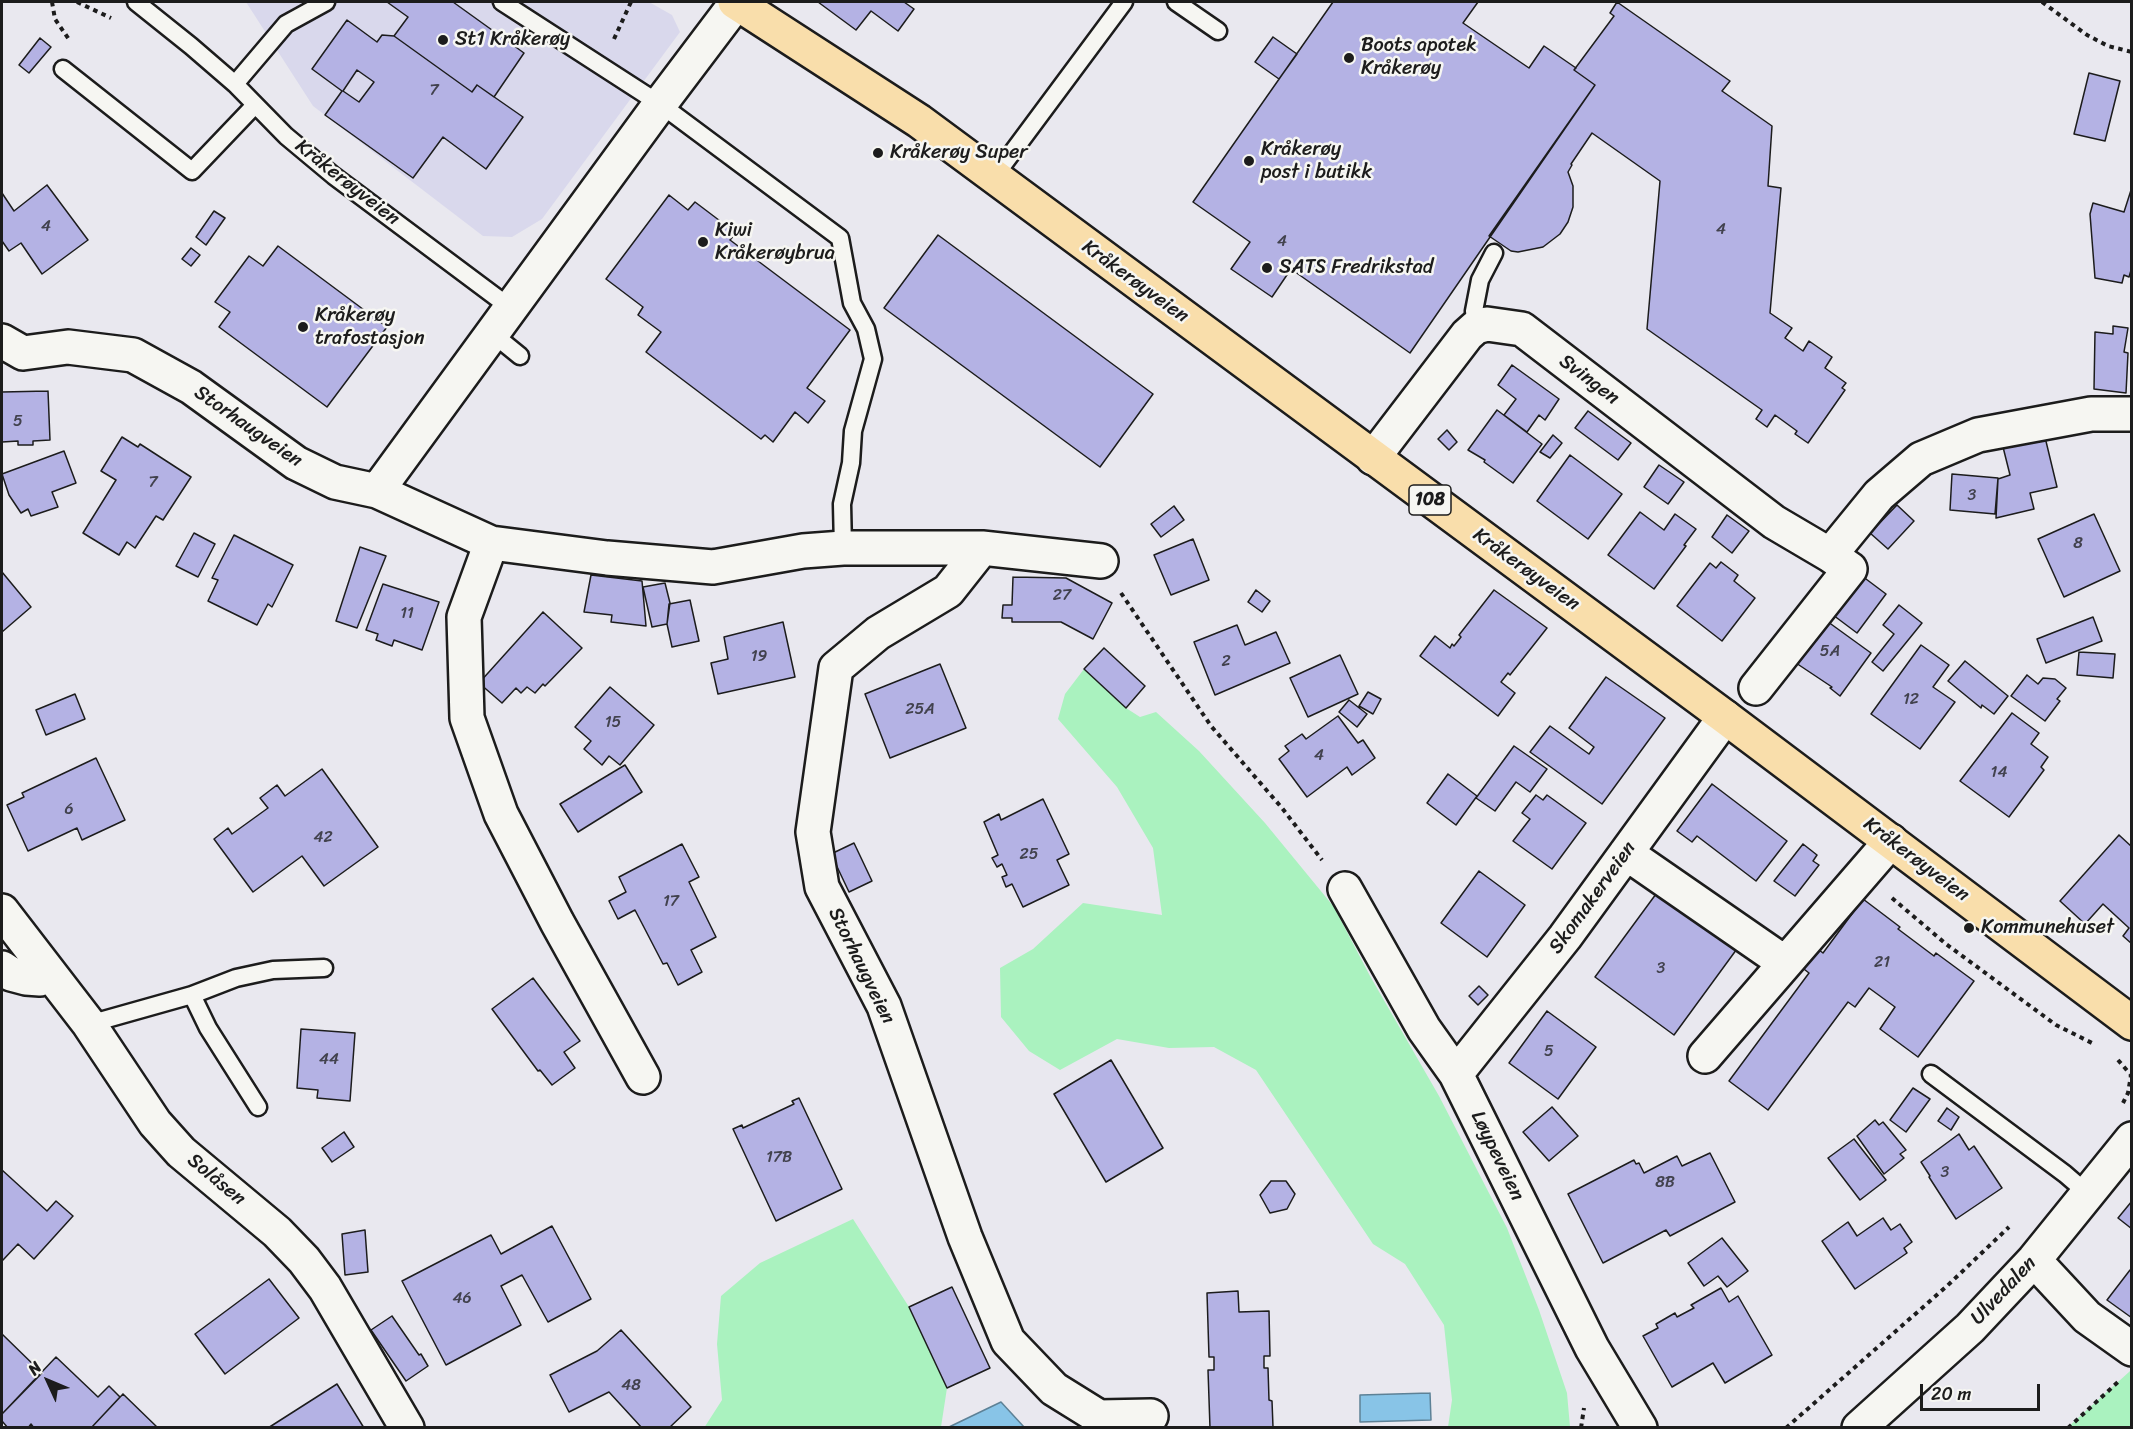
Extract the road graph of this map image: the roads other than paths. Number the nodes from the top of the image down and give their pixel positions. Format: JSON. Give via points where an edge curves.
{"nodes":[{"id":1,"x":136,"y":2,"type":"edge"},
{"id":2,"x":326,"y":2,"type":"edge"},
{"id":3,"x":502,"y":2,"type":"edge"},
{"id":4,"x":736,"y":2,"type":"edge"},
{"id":5,"x":1124,"y":2,"type":"edge"},
{"id":6,"x":1176,"y":2,"type":"edge"},
{"id":7,"x":1218,"y":31,"type":"dead end"},
{"id":8,"x":63,"y":69,"type":"dead end"},
{"id":9,"x":235,"y":84,"type":"junction"},
{"id":10,"x":660,"y":104,"type":"junction"},
{"id":11,"x":255,"y":105,"type":"junction"},
{"id":12,"x":994,"y":177,"type":"junction"},
{"id":13,"x":1494,"y":253,"type":"dead end"},
{"id":14,"x":502,"y":322,"type":"junction"},
{"id":15,"x":1476,"y":327,"type":"junction"},
{"id":16,"x":9,"y":353,"type":"edge"},
{"id":17,"x":520,"y":356,"type":"dead end"},
{"id":18,"x":2132,"y":414,"type":"edge"},
{"id":19,"x":1373,"y":458,"type":"junction"},
{"id":20,"x":377,"y":491,"type":"junction"},
{"id":21,"x":491,"y":543,"type":"junction"},
{"id":22,"x":843,"y":548,"type":"junction"},
{"id":23,"x":982,"y":548,"type":"junction"},
{"id":24,"x":1830,"y":555,"type":"junction"},
{"id":25,"x":1101,"y":561,"type":"road end"},
{"id":26,"x":1756,"y":688,"type":"dead end"},
{"id":27,"x":1725,"y":717,"type":"junction"},
{"id":28,"x":1891,"y":841,"type":"junction"},
{"id":29,"x":1626,"y":853,"type":"junction"},
{"id":30,"x":1345,"y":889,"type":"road end"},
{"id":31,"x":2,"y":910,"type":"edge"},
{"id":32,"x":1785,"y":963,"type":"junction"},
{"id":33,"x":2,"y":968,"type":"edge"},
{"id":34,"x":324,"y":968,"type":"dead end"},
{"id":35,"x":50,"y":975,"type":"junction"},
{"id":36,"x":192,"y":995,"type":"junction"},
{"id":37,"x":2132,"y":1023,"type":"edge"},
{"id":38,"x":89,"y":1024,"type":"junction"},
{"id":39,"x":1705,"y":1056,"type":"dead end"},
{"id":40,"x":1456,"y":1074,"type":"junction"},
{"id":41,"x":1931,"y":1074,"type":"dead end"},
{"id":42,"x":643,"y":1077,"type":"dead end"},
{"id":43,"x":258,"y":1107,"type":"dead end"},
{"id":44,"x":2132,"y":1139,"type":"edge"},
{"id":45,"x":2087,"y":1193,"type":"junction"},
{"id":46,"x":2034,"y":1260,"type":"junction"},
{"id":47,"x":2132,"y":1349,"type":"edge"},
{"id":48,"x":1150,"y":1416,"type":"dead end"},
{"id":49,"x":407,"y":1428,"type":"edge"},
{"id":50,"x":1640,"y":1428,"type":"edge"},
{"id":51,"x":1859,"y":1428,"type":"edge"}],
"edges":[{"from":1,"to":9,"type":"lane","name":"Kråkerøyveien"},
{"from":2,"to":9,"type":"lane","via":[[286,24]]},
{"from":3,"to":10,"type":"lane"},
{"from":4,"to":10,"type":"street","name":"Kråkerøyveien"},
{"from":4,"to":12,"type":"main road","name":"Kråkerøyveien","number":"108","via":[[919,121]]},
{"from":5,"to":12,"type":"lane"},
{"from":6,"to":7,"type":"lane"},
{"from":8,"to":11,"type":"lane","via":[[192,171]]},
{"from":9,"to":11,"type":"lane","name":"Kråkerøyveien"},
{"from":10,"to":14,"type":"street","name":"Kråkerøyveien"},
{"from":10,"to":22,"type":"lane","via":[[840,238],[852,303],[866,330],[873,359],[853,431],[842,504]]},
{"from":11,"to":14,"type":"lane","name":"Kråkerøyveien"},
{"from":12,"to":19,"type":"main road","name":"Kråkerøyveien","number":"108"},
{"from":13,"to":15,"type":"lane","via":[[1480,280],[1474,311]]},
{"from":14,"to":17,"type":"lane"},
{"from":14,"to":20,"type":"street","name":"Kråkerøyveien"},
{"from":15,"to":19,"type":"street"},
{"from":15,"to":24,"type":"street","name":"Svingen","via":[[1487,324],[1522,329],[1774,522]]},
{"from":16,"to":20,"type":"street","name":"Storhaugveien","via":[[68,347],[133,355],[191,387],[296,463],[335,482]]},
{"from":18,"to":24,"type":"street","via":[[2091,414],[1978,435],[1921,459],[1879,495]]},
{"from":19,"to":27,"type":"main road","name":"Kråkerøyveien","number":"108"},
{"from":20,"to":21,"type":"street","name":"Storhaugveien"},
{"from":21,"to":22,"type":"street","name":"Storhaugveien","via":[[713,567]]},
{"from":21,"to":42,"type":"street","via":[[464,617],[467,718],[501,814]]},
{"from":22,"to":23,"type":"street","name":"Storhaugveien"},
{"from":23,"to":25,"type":"street","name":"Storhaugveien"},
{"from":23,"to":48,"type":"street","name":"Storhaugveien","via":[[948,591],[878,633],[836,668],[813,832],[822,887],[884,1006],[965,1236],[1008,1341],[1054,1389],[1099,1417]]},
{"from":24,"to":26,"type":"street","name":"Svingen","via":[[1850,569]]},
{"from":27,"to":28,"type":"main road","name":"Kråkerøyveien","number":"108"},
{"from":27,"to":29,"type":"street","name":"Skomakerveien"},
{"from":28,"to":32,"type":"street"},
{"from":28,"to":37,"type":"main road","name":"Kråkerøyveien","number":"108"},
{"from":29,"to":32,"type":"street"},
{"from":29,"to":40,"type":"street","name":"Skomakerveien"},
{"from":30,"to":40,"type":"street","name":"Løypeveien","via":[[1424,1029]]},
{"from":31,"to":35,"type":"street","name":"Solåsen"},
{"from":32,"to":39,"type":"street"},
{"from":33,"to":35,"type":"street","via":[[26,978]]},
{"from":34,"to":36,"type":"lane","via":[[273,970],[236,978]]},
{"from":35,"to":38,"type":"street","name":"Solåsen"},
{"from":36,"to":38,"type":"lane"},
{"from":36,"to":43,"type":"lane"},
{"from":38,"to":49,"type":"street","name":"Solåsen","via":[[155,1123],[181,1152],[277,1232],[304,1260],[325,1288]]},
{"from":40,"to":50,"type":"street","name":"Løypeveien","via":[[1592,1348]]},
{"from":41,"to":45,"type":"lane"},
{"from":44,"to":45,"type":"street","name":"Ulvedalen"},
{"from":45,"to":46,"type":"street","name":"Ulvedalen"},
{"from":46,"to":47,"type":"street","via":[[2087,1317]]},
{"from":46,"to":51,"type":"street","name":"Ulvedalen","via":[[1970,1328]]}]}
